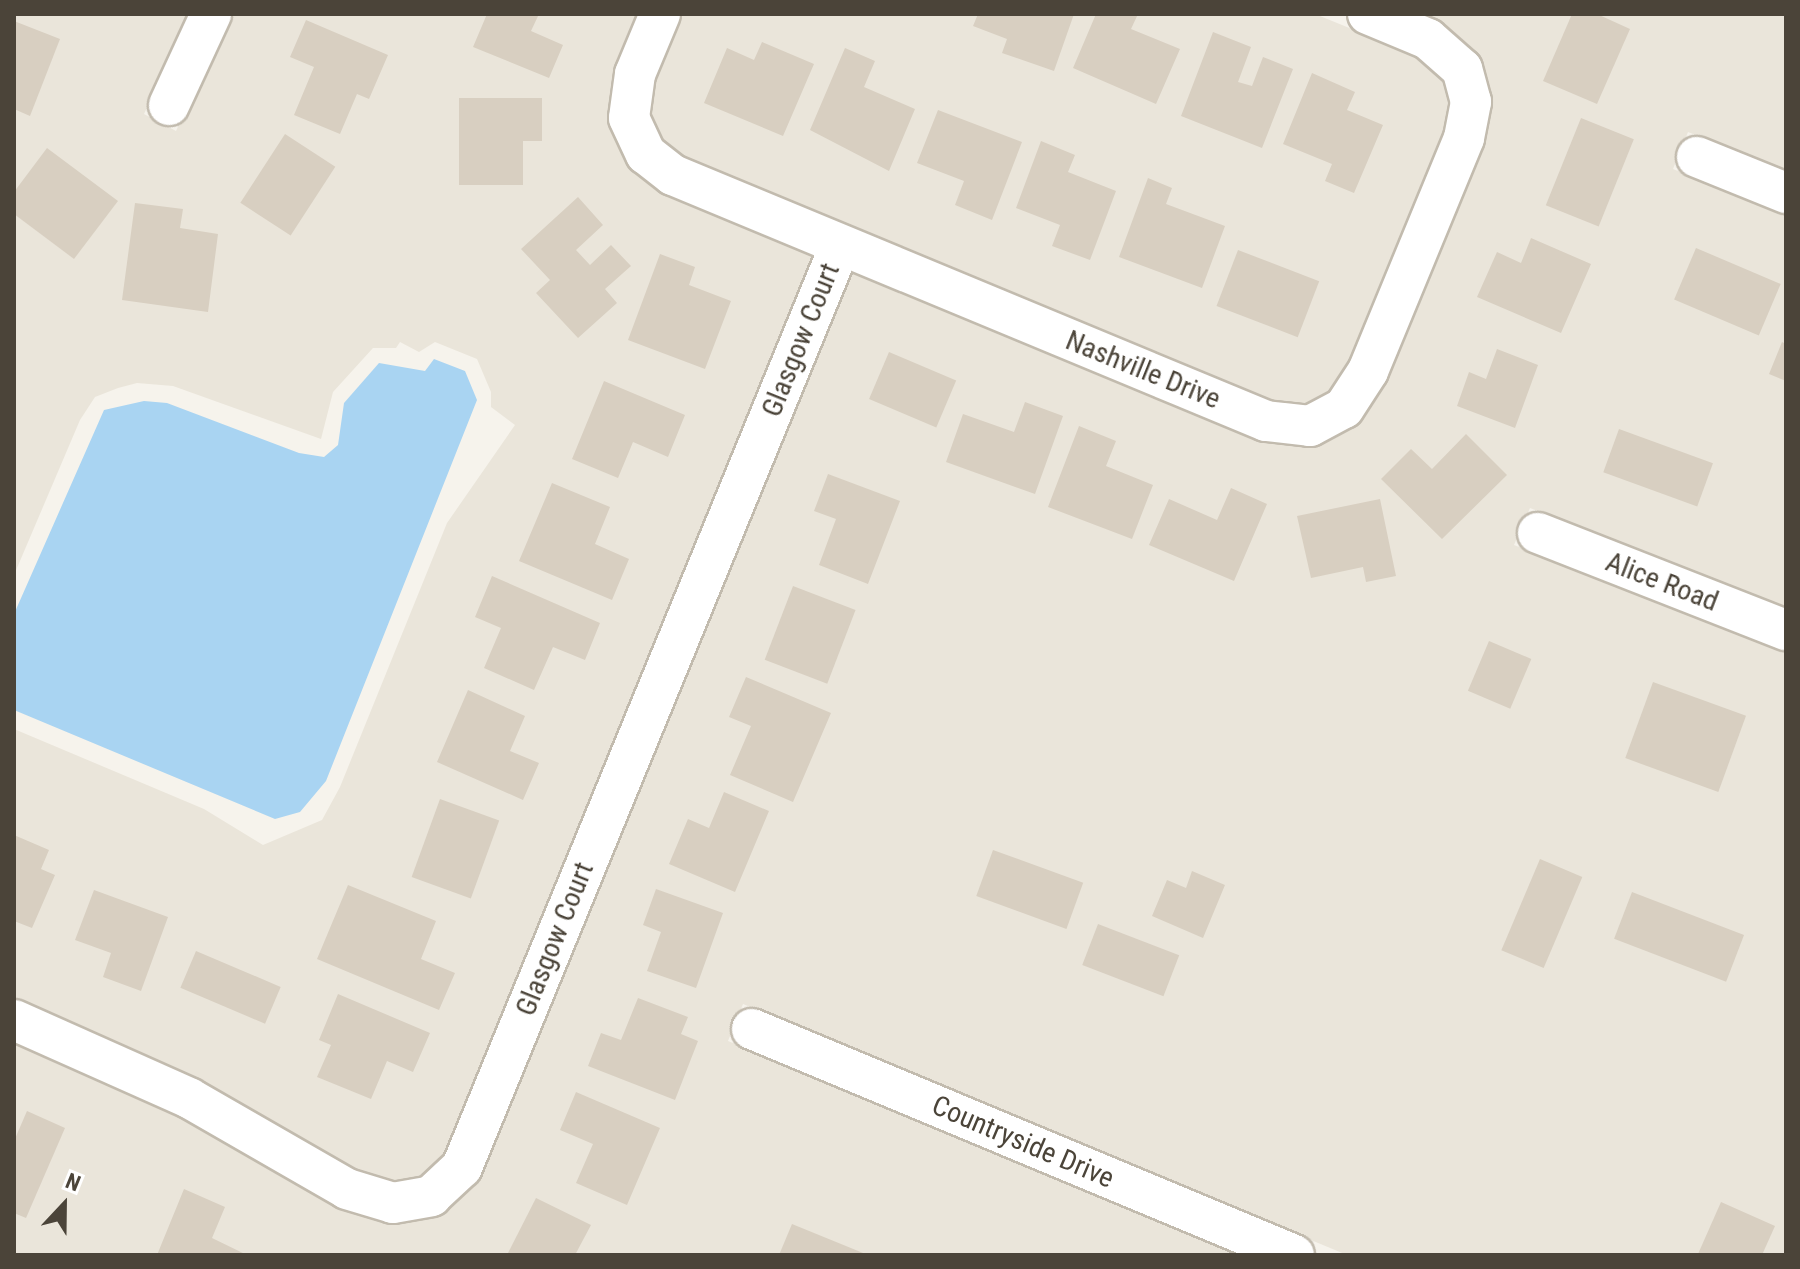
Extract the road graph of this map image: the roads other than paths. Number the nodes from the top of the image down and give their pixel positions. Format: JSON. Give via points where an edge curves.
{"nodes":[{"id":1,"x":211,"y":14,"type":"edge"},
{"id":2,"x":660,"y":14,"type":"edge"},
{"id":3,"x":1368,"y":14,"type":"edge"},
{"id":4,"x":169,"y":105,"type":"dead end"},
{"id":5,"x":1697,"y":157,"type":"dead end"},
{"id":6,"x":1786,"y":193,"type":"edge"},
{"id":7,"x":840,"y":246,"type":"junction"},
{"id":8,"x":1538,"y":533,"type":"dead end"},
{"id":9,"x":1786,"y":630,"type":"edge"},
{"id":10,"x":14,"y":1020,"type":"edge"},
{"id":11,"x":752,"y":1029,"type":"dead end"},
{"id":12,"x":1294,"y":1255,"type":"edge"}],
"edges":[{"from":1,"to":4,"type":"street"},
{"from":2,"to":7,"type":"street","name":"Nashville Drive","via":[[635,74],[629,118],[646,154],[673,175]]},
{"from":3,"to":7,"type":"street","name":"Nashville Drive","via":[[1428,39],[1462,69],[1471,102],[1464,138],[1368,371],[1344,408],[1310,426],[1266,421]]},
{"from":5,"to":6,"type":"street"},
{"from":7,"to":10,"type":"street","name":"Glasgow Court","via":[[462,1167],[431,1196],[393,1203],[347,1189],[189,1098]]},
{"from":8,"to":9,"type":"street","name":"Alice Road"},
{"from":11,"to":12,"type":"street","name":"Countryside Drive"}]}
